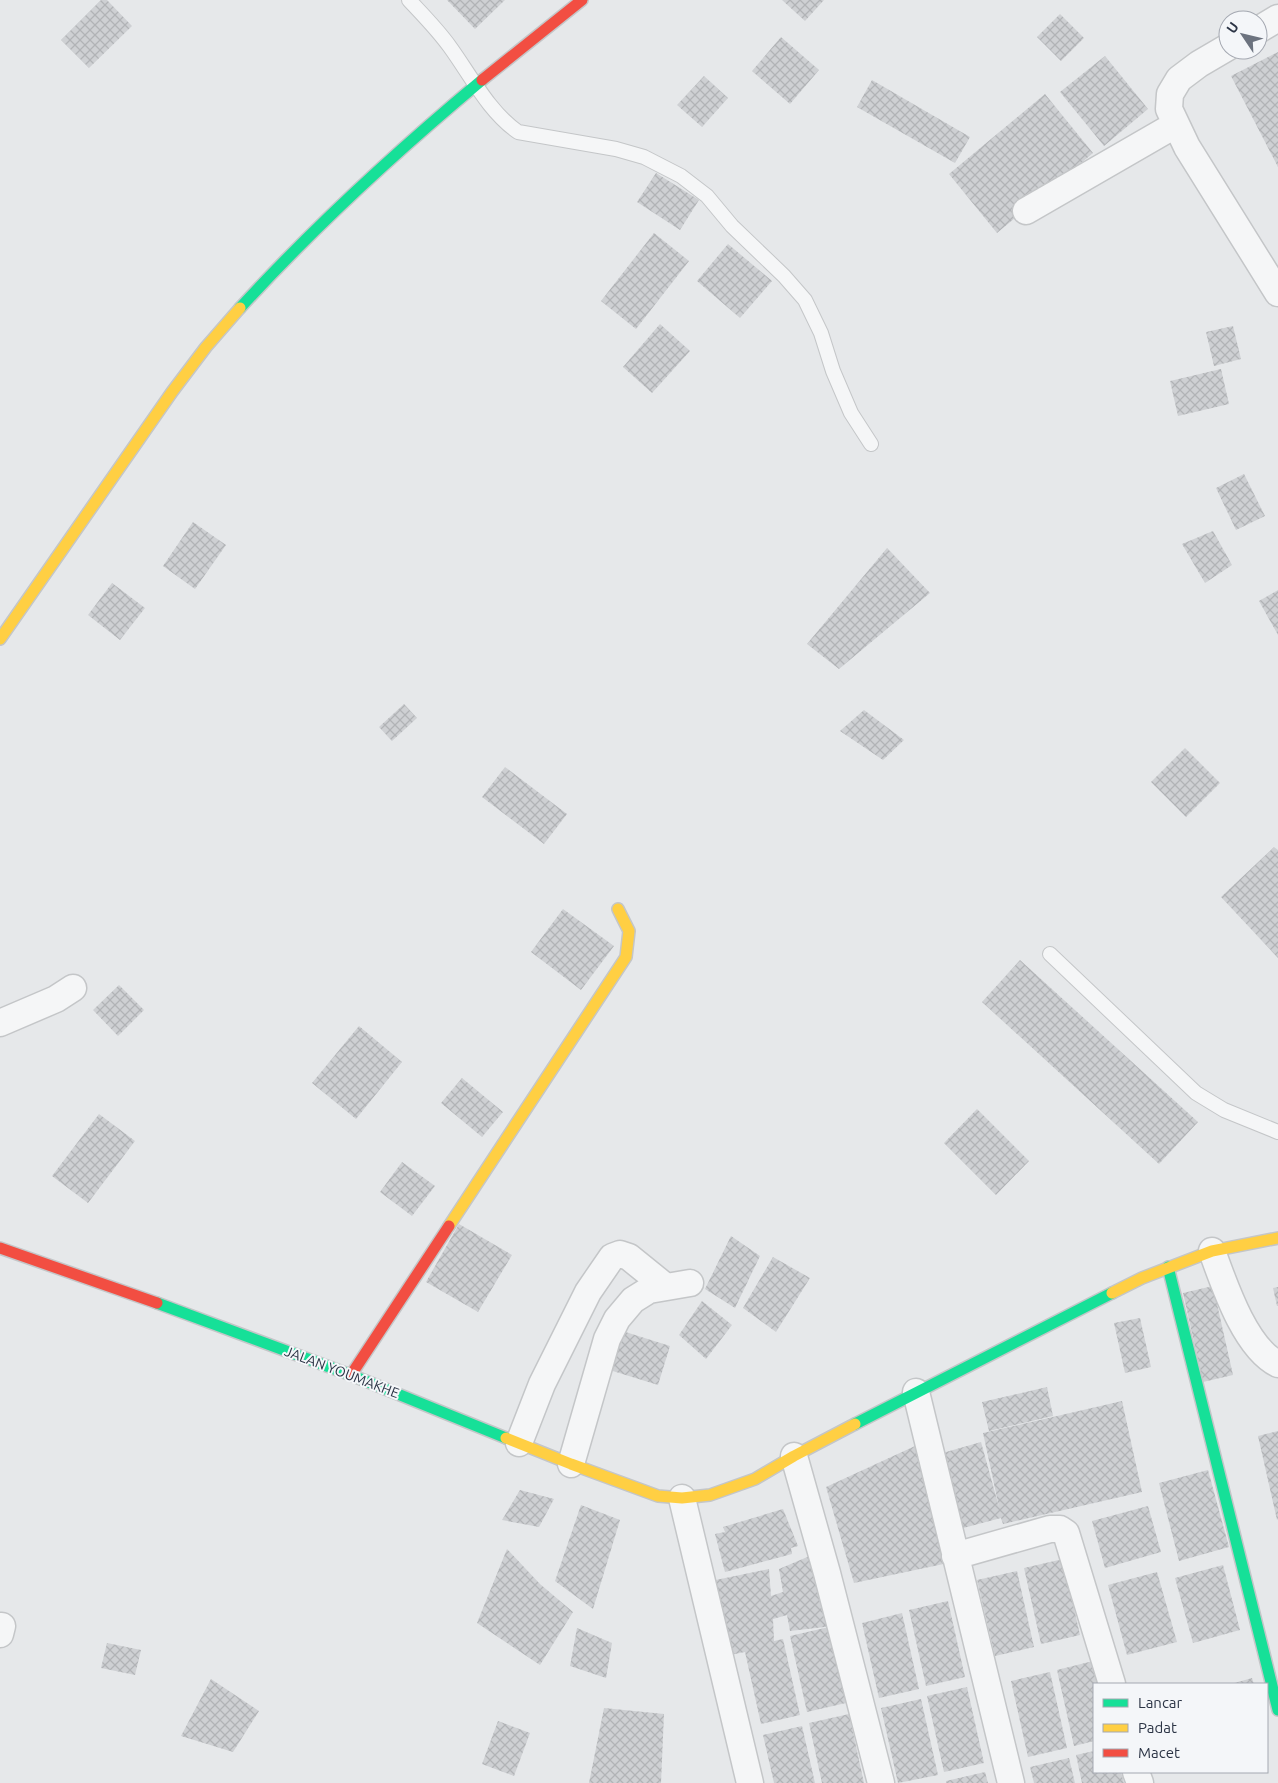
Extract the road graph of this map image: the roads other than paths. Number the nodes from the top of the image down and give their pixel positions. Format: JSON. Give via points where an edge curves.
{"nodes":[{"id":1,"x":409,"y":0,"type":"edge"},
{"id":2,"x":582,"y":0,"type":"edge"},
{"id":3,"x":1218,"y":53,"type":"edge"},
{"id":4,"x":476,"y":85,"type":"junction"},
{"id":5,"x":1175,"y":125,"type":"junction"},
{"id":6,"x":1026,"y":210,"type":"dead end"},
{"id":7,"x":1278,"y":293,"type":"edge"},
{"id":8,"x":871,"y":444,"type":"dead end"},
{"id":9,"x":0,"y":639,"type":"edge"},
{"id":10,"x":618,"y":909,"type":"dead end"},
{"id":11,"x":1050,"y":954,"type":"dead end"},
{"id":12,"x":73,"y":988,"type":"dead end"},
{"id":13,"x":0,"y":1023,"type":"edge"},
{"id":14,"x":1278,"y":1132,"type":"edge"},
{"id":15,"x":1278,"y":1238,"type":"edge"},
{"id":16,"x":0,"y":1248,"type":"edge"},
{"id":17,"x":1212,"y":1251,"type":"junction"},
{"id":18,"x":1168,"y":1267,"type":"junction"},
{"id":19,"x":1278,"y":1364,"type":"edge"},
{"id":20,"x":351,"y":1376,"type":"junction"},
{"id":21,"x":916,"y":1392,"type":"junction"},
{"id":22,"x":519,"y":1443,"type":"junction"},
{"id":23,"x":794,"y":1456,"type":"junction"},
{"id":24,"x":571,"y":1464,"type":"junction"},
{"id":25,"x":682,"y":1498,"type":"junction"},
{"id":26,"x":955,"y":1556,"type":"junction"},
{"id":27,"x":1112,"y":1683,"type":"edge"},
{"id":28,"x":1278,"y":1710,"type":"edge"},
{"id":29,"x":750,"y":1783,"type":"edge"},
{"id":30,"x":881,"y":1783,"type":"edge"},
{"id":31,"x":1011,"y":1783,"type":"edge"}],
"edges":[{"from":1,"to":4,"type":"lane","via":[[449,45]]},
{"from":2,"to":4,"type":"street"},
{"from":3,"to":5,"type":"street","via":[[1178,79],[1170,94],[1169,109]]},
{"from":4,"to":8,"type":"lane","via":[[506,124],[518,132],[644,157],[680,176],[707,196],[805,300],[851,413]]},
{"from":4,"to":9,"type":"street","via":[[342,204],[223,327],[176,386]]},
{"from":5,"to":6,"type":"street"},
{"from":5,"to":7,"type":"street"},
{"from":10,"to":20,"type":"street","via":[[629,931],[626,957]]},
{"from":11,"to":14,"type":"lane","via":[[1196,1093],[1224,1110]]},
{"from":12,"to":13,"type":"street","via":[[56,999]]},
{"from":15,"to":17,"type":"street","name":"JALAN YOUMAKHE"},
{"from":16,"to":20,"type":"street","name":"JALAN YOUMAKHE","via":[[225,1327]]},
{"from":17,"to":18,"type":"street","name":"JALAN YOUMAKHE"},
{"from":17,"to":19,"type":"street","via":[[1229,1298],[1245,1329],[1270,1360]]},
{"from":18,"to":21,"type":"street","name":"JALAN YOUMAKHE"},
{"from":18,"to":28,"type":"street"},
{"from":20,"to":22,"type":"street","name":"JALAN YOUMAKHE"},
{"from":21,"to":23,"type":"street","name":"JALAN YOUMAKHE"},
{"from":21,"to":26,"type":"street"},
{"from":22,"to":24,"type":"street","name":"JALAN YOUMAKHE"},
{"from":22,"to":24,"type":"street","via":[[542,1384],[588,1292],[612,1257],[620,1254],[628,1257],[678,1285],[649,1290],[633,1300],[617,1318],[607,1339]]},
{"from":23,"to":25,"type":"street","name":"JALAN YOUMAKHE","via":[[755,1479],[710,1495]]},
{"from":23,"to":30,"type":"street"},
{"from":24,"to":25,"type":"street","name":"JALAN YOUMAKHE","via":[[658,1496]]},
{"from":25,"to":29,"type":"street"},
{"from":26,"to":27,"type":"street","via":[[1050,1529],[1066,1533]]},
{"from":26,"to":31,"type":"street"}]}
